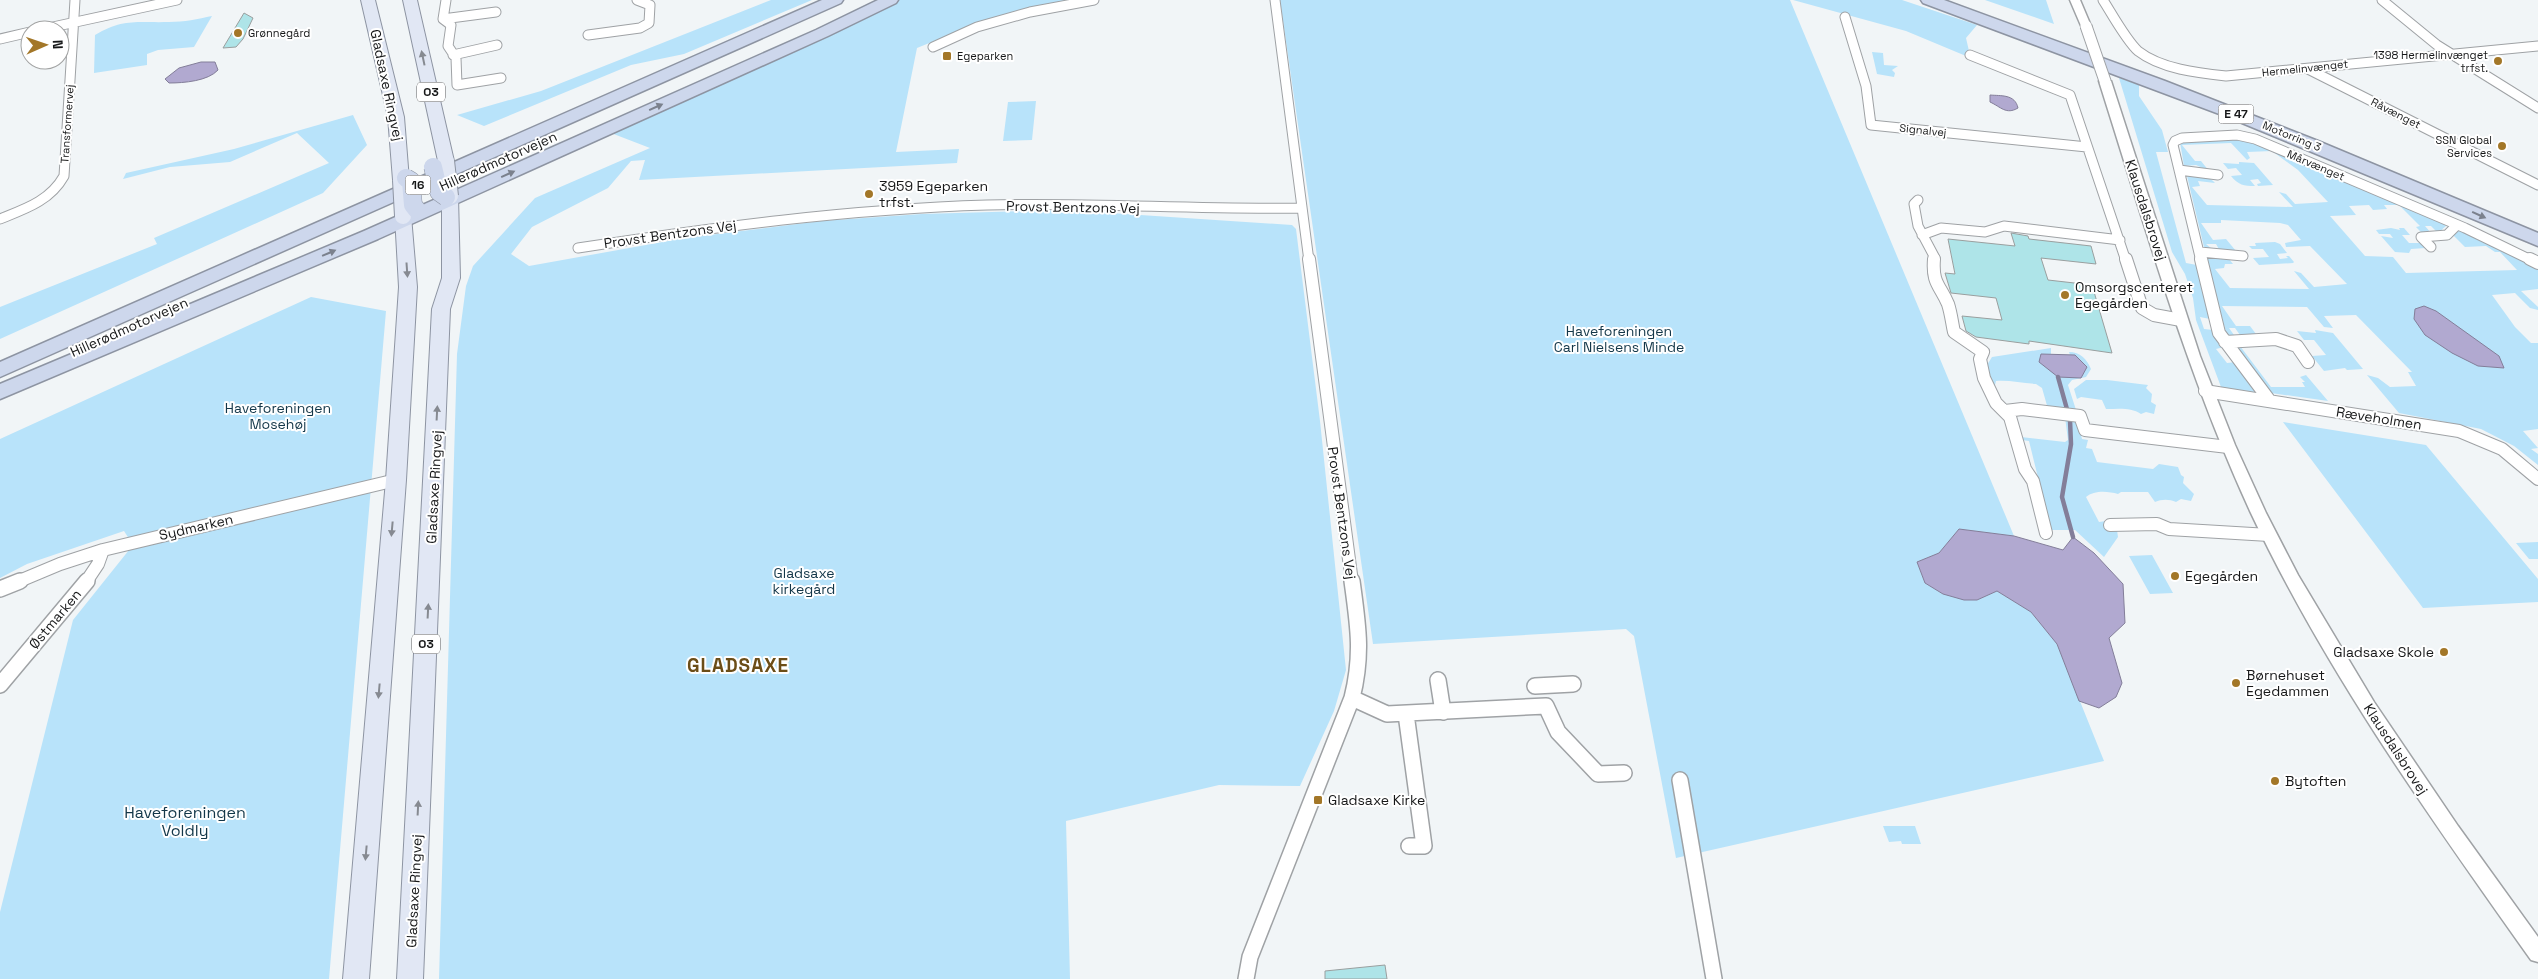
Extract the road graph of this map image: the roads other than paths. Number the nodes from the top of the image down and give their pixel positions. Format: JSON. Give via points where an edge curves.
{"nodes":[{"id":1,"x":76,"y":0,"type":"edge"},
{"id":2,"x":177,"y":0,"type":"edge"},
{"id":3,"x":368,"y":0,"type":"edge"},
{"id":4,"x":410,"y":0,"type":"edge"},
{"id":5,"x":446,"y":0,"type":"edge"},
{"id":6,"x":637,"y":0,"type":"edge"},
{"id":7,"x":819,"y":0,"type":"edge"},
{"id":8,"x":835,"y":0,"type":"edge"},
{"id":9,"x":890,"y":0,"type":"edge"},
{"id":10,"x":1094,"y":0,"type":"edge"},
{"id":11,"x":1275,"y":0,"type":"edge"},
{"id":12,"x":1929,"y":0,"type":"edge"},
{"id":13,"x":1960,"y":0,"type":"edge"},
{"id":14,"x":2074,"y":0,"type":"edge"},
{"id":15,"x":2103,"y":0,"type":"edge"},
{"id":16,"x":2382,"y":0,"type":"edge"},
{"id":17,"x":862,"y":6,"type":"edge"},
{"id":18,"x":496,"y":12,"type":"dead end"},
{"id":19,"x":1845,"y":17,"type":"dead end"},
{"id":20,"x":443,"y":19,"type":"junction"},
{"id":21,"x":74,"y":22,"type":"junction"},
{"id":22,"x":70,"y":23,"type":"edge"},
{"id":23,"x":20,"y":34,"type":"edge"},
{"id":24,"x":588,"y":35,"type":"dead end"},
{"id":25,"x":0,"y":38,"type":"edge"},
{"id":26,"x":497,"y":45,"type":"dead end"},
{"id":27,"x":2538,"y":46,"type":"edge"},
{"id":28,"x":933,"y":47,"type":"dead end"},
{"id":29,"x":2450,"y":54,"type":"junction"},
{"id":30,"x":453,"y":55,"type":"junction"},
{"id":31,"x":1970,"y":55,"type":"dead end"},
{"id":32,"x":2308,"y":68,"type":"junction"},
{"id":33,"x":501,"y":78,"type":"dead end"},
{"id":34,"x":2538,"y":108,"type":"edge"},
{"id":35,"x":2087,"y":147,"type":"junction"},
{"id":36,"x":438,"y":162,"type":"junction"},
{"id":37,"x":2179,"y":170,"type":"junction"},
{"id":38,"x":2218,"y":175,"type":"dead end"},
{"id":39,"x":403,"y":178,"type":"junction"},
{"id":40,"x":2538,"y":185,"type":"edge"},
{"id":41,"x":449,"y":197,"type":"junction"},
{"id":42,"x":1918,"y":200,"type":"dead end"},
{"id":43,"x":1301,"y":208,"type":"junction"},
{"id":44,"x":412,"y":215,"type":"junction"},
{"id":45,"x":0,"y":219,"type":"edge"},
{"id":46,"x":2457,"y":225,"type":"junction"},
{"id":47,"x":2538,"y":227,"type":"edge"},
{"id":48,"x":1922,"y":235,"type":"junction"},
{"id":49,"x":2120,"y":240,"type":"junction"},
{"id":50,"x":2538,"y":240,"type":"edge"},
{"id":51,"x":2431,"y":247,"type":"dead end"},
{"id":52,"x":578,"y":248,"type":"dead end"},
{"id":53,"x":2200,"y":252,"type":"junction"},
{"id":54,"x":2243,"y":256,"type":"dead end"},
{"id":55,"x":2538,"y":263,"type":"edge"},
{"id":56,"x":2181,"y":320,"type":"junction"},
{"id":57,"x":2225,"y":342,"type":"junction"},
{"id":58,"x":0,"y":362,"type":"edge"},
{"id":59,"x":2308,"y":362,"type":"dead end"},
{"id":60,"x":0,"y":370,"type":"edge"},
{"id":61,"x":0,"y":384,"type":"edge"},
{"id":62,"x":2206,"y":391,"type":"junction"},
{"id":63,"x":0,"y":392,"type":"edge"},
{"id":64,"x":2270,"y":401,"type":"junction"},
{"id":65,"x":2005,"y":411,"type":"junction"},
{"id":66,"x":2228,"y":447,"type":"junction"},
{"id":67,"x":2538,"y":479,"type":"edge"},
{"id":68,"x":396,"y":480,"type":"junction"},
{"id":69,"x":2110,"y":525,"type":"dead end"},
{"id":70,"x":2046,"y":532,"type":"dead end"},
{"id":71,"x":2269,"y":535,"type":"junction"},
{"id":72,"x":103,"y":550,"type":"junction"},
{"id":73,"x":0,"y":589,"type":"edge"},
{"id":74,"x":1438,"y":680,"type":"dead end"},
{"id":75,"x":1573,"y":684,"type":"dead end"},
{"id":76,"x":0,"y":685,"type":"edge"},
{"id":77,"x":1352,"y":698,"type":"junction"},
{"id":78,"x":1546,"y":706,"type":"junction"},
{"id":79,"x":1443,"y":712,"type":"junction"},
{"id":80,"x":1406,"y":714,"type":"junction"},
{"id":81,"x":1624,"y":773,"type":"dead end"},
{"id":82,"x":1680,"y":780,"type":"dead end"},
{"id":83,"x":1409,"y":846,"type":"dead end"},
{"id":84,"x":2538,"y":953,"type":"edge"},
{"id":85,"x":356,"y":979,"type":"edge"},
{"id":86,"x":410,"y":979,"type":"edge"},
{"id":87,"x":1246,"y":979,"type":"edge"},
{"id":88,"x":1714,"y":979,"type":"edge"}],
"edges":[{"from":1,"to":21,"type":"street","name":"Transformervej"},
{"from":2,"to":21,"type":"street"},
{"from":3,"to":39,"type":"main road","name":"Gladsaxe Ringvej","via":[[396,117]]},
{"from":36,"to":4,"type":"main road","number":"O3","one_way":true},
{"from":5,"to":20,"type":"street"},
{"from":6,"to":24,"type":"street","via":[[650,6],[648,23],[640,28]]},
{"from":7,"to":36,"type":"highway"},
{"from":8,"to":60,"type":"highway","name":"Hillerødmotorvejen","number":"16"},
{"from":9,"to":17,"type":"highway"},
{"from":10,"to":28,"type":"street","via":[[1030,12],[976,27]]},
{"from":11,"to":43,"type":"street","name":"Provst Bentzons Vej"},
{"from":12,"to":50,"type":"highway","name":"Motorring 3","number":"E 47","one_way":true,"via":[[2175,89],[2389,175]]},
{"from":13,"to":47,"type":"highway","name":"Motorring 3","number":"E 47","via":[[2168,76]]},
{"from":14,"to":56,"type":"street","name":"Klausdalsbrovej","bridge":true,"via":[[2105,81]]},
{"from":15,"to":32,"type":"street","name":"Hermelinvænget","via":[[2137,50],[2190,71],[2226,76]]},
{"from":16,"to":29,"type":"street"},
{"from":41,"to":17,"type":"highway","one_way":true,"via":[[822,33]]},
{"from":17,"to":61,"type":"highway","name":"Hillerødmotorvejen","number":"16","via":[[705,77],[642,97]]},
{"from":18,"to":20,"type":"street"},
{"from":19,"to":35,"type":"street","name":"Signalvej","via":[[1851,46],[1857,54],[1859,73],[1865,82],[1871,125]]},
{"from":20,"to":30,"type":"street","via":[[451,25],[448,46]]},
{"from":21,"to":22,"type":"street"},
{"from":21,"to":45,"type":"street","name":"Transformervej","via":[[64,176],[42,201]]},
{"from":23,"to":25,"type":"street"},
{"from":26,"to":30,"type":"street"},
{"from":27,"to":29,"type":"street","name":"Hermelinvænget"},
{"from":29,"to":32,"type":"street","name":"Hermelinvænget"},
{"from":29,"to":34,"type":"street"},
{"from":30,"to":33,"type":"street","via":[[458,60],[457,85]]},
{"from":31,"to":35,"type":"street","via":[[2070,95]]},
{"from":32,"to":40,"type":"street","name":"Råvænget"},
{"from":35,"to":49,"type":"street"},
{"from":36,"to":39,"type":"highway"},
{"from":36,"to":41,"type":"highway","bridge":true,"via":[[439,192]]},
{"from":37,"to":38,"type":"street"},
{"from":37,"to":46,"type":"street","name":"Mårvænget","via":[[2173,145],[2182,138],[2237,135],[2255,138]]},
{"from":37,"to":53,"type":"street"},
{"from":39,"to":44,"type":"highway","bridge":true,"via":[[411,181]]},
{"from":39,"to":58,"type":"highway"},
{"from":41,"to":44,"type":"highway"},
{"from":86,"to":41,"type":"main road","name":"Gladsaxe Ringvej","number":"O3","one_way":true,"via":[[441,309],[450,278]]},
{"from":42,"to":48,"type":"street","via":[[1914,204]]},
{"from":43,"to":52,"type":"street","name":"Provst Bentzons Vej","via":[[1231,211],[954,206],[782,219]]},
{"from":43,"to":77,"type":"street","name":"Provst Bentzons Vej","via":[[1360,644],[1359,670]]},
{"from":63,"to":44,"type":"highway","one_way":true},
{"from":44,"to":68,"type":"main road","one_way":true},
{"from":46,"to":51,"type":"street","via":[[2447,235],[2421,236]]},
{"from":46,"to":55,"type":"street","name":"Mårvænget"},
{"from":48,"to":49,"type":"street","via":[[1941,228],[1985,232],[2004,226]]},
{"from":48,"to":65,"type":"street","via":[[1934,256],[1933,274],[1948,304],[1954,332],[1983,352],[1980,359],[1984,378],[1996,403]]},
{"from":49,"to":56,"type":"street","via":[[2142,308],[2154,315]]},
{"from":53,"to":54,"type":"street"},
{"from":53,"to":57,"type":"street","via":[[2219,333]]},
{"from":56,"to":62,"type":"street","name":"Klausdalsbrovej"},
{"from":57,"to":59,"type":"street","via":[[2276,339],[2296,346]]},
{"from":57,"to":64,"type":"street"},
{"from":62,"to":64,"type":"street","name":"Ræveholmen"},
{"from":62,"to":66,"type":"street","name":"Klausdalsbrovej"},
{"from":64,"to":67,"type":"street","name":"Ræveholmen","via":[[2459,431],[2504,448]]},
{"from":65,"to":66,"type":"street","via":[[2022,409],[2079,416],[2085,430]]},
{"from":65,"to":70,"type":"street","via":[[2025,469],[2033,481]]},
{"from":66,"to":71,"type":"street","name":"Klausdalsbrovej"},
{"from":68,"to":72,"type":"street","name":"Sydmarken"},
{"from":68,"to":85,"type":"main road","one_way":true},
{"from":69,"to":71,"type":"street","via":[[2157,524],[2169,529]]},
{"from":71,"to":84,"type":"street","name":"Klausdalsbrovej","via":[[2381,728]]},
{"from":72,"to":73,"type":"street","name":"Sydmarken"},
{"from":72,"to":76,"type":"street","name":"Østmarken","via":[[87,581]]},
{"from":74,"to":79,"type":"street"},
{"from":75,"to":78,"type":"street","via":[[1538,686]]},
{"from":77,"to":80,"type":"street","via":[[1387,714]]},
{"from":77,"to":87,"type":"street","name":"Provst Bentzons Vej","via":[[1250,957]]},
{"from":78,"to":79,"type":"street"},
{"from":78,"to":81,"type":"street","via":[[1558,732],[1598,774]]},
{"from":79,"to":80,"type":"street"},
{"from":80,"to":83,"type":"street","via":[[1424,846]]},
{"from":82,"to":88,"type":"street"}]}
